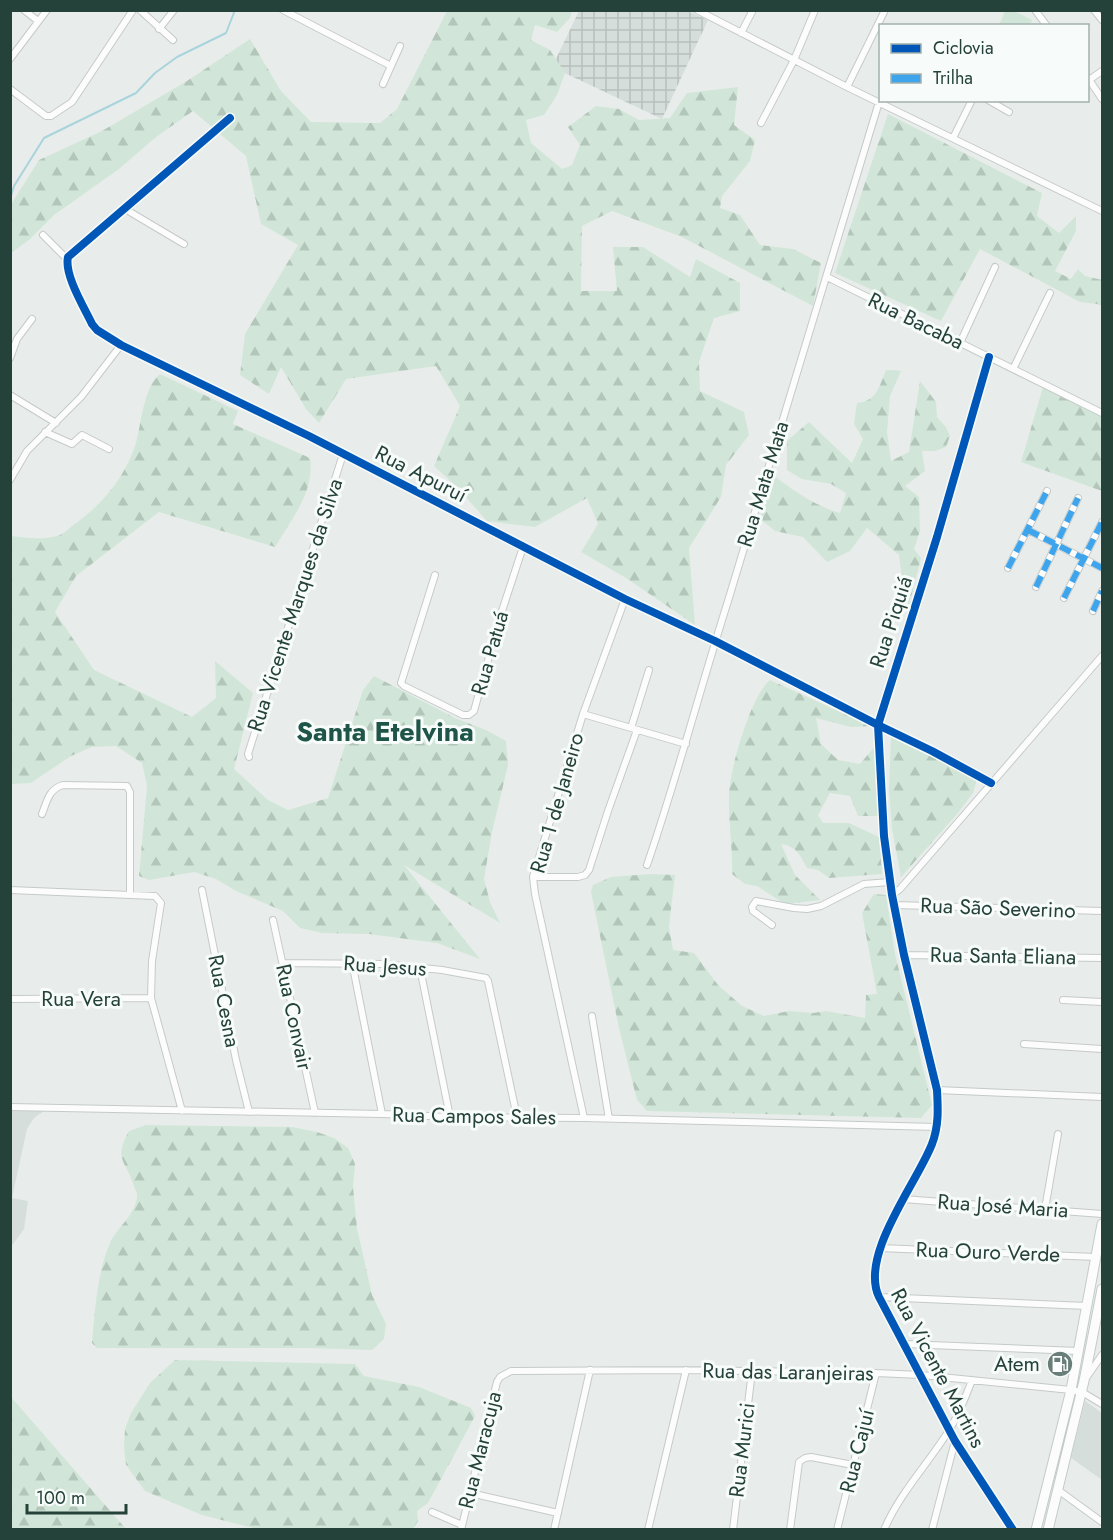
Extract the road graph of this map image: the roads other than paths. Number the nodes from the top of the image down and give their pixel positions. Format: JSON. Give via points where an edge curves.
{"nodes":[{"id":1,"x":24,"y":10,"type":"edge"},
{"id":2,"x":47,"y":10,"type":"edge"},
{"id":3,"x":133,"y":10,"type":"edge"},
{"id":4,"x":140,"y":10,"type":"edge"},
{"id":5,"x":174,"y":10,"type":"edge"},
{"id":6,"x":283,"y":10,"type":"edge"},
{"id":7,"x":753,"y":10,"type":"edge"},
{"id":8,"x":815,"y":10,"type":"edge"},
{"id":9,"x":885,"y":10,"type":"edge"},
{"id":10,"x":1035,"y":10,"type":"edge"},
{"id":11,"x":1094,"y":10,"type":"edge"},
{"id":12,"x":697,"y":11,"type":"edge"},
{"id":13,"x":1102,"y":20,"type":"edge"},
{"id":14,"x":38,"y":21,"type":"junction"},
{"id":15,"x":1046,"y":24,"type":"edge"},
{"id":16,"x":159,"y":29,"type":"junction"},
{"id":17,"x":741,"y":33,"type":"junction"},
{"id":18,"x":173,"y":40,"type":"dead end"},
{"id":19,"x":400,"y":46,"type":"dead end"},
{"id":20,"x":10,"y":58,"type":"edge"},
{"id":21,"x":794,"y":60,"type":"junction"},
{"id":22,"x":391,"y":66,"type":"junction"},
{"id":23,"x":1089,"y":80,"type":"edge"},
{"id":24,"x":382,"y":84,"type":"dead end"},
{"id":25,"x":848,"y":87,"type":"junction"},
{"id":26,"x":10,"y":89,"type":"edge"},
{"id":27,"x":1102,"y":99,"type":"edge"},
{"id":28,"x":879,"y":102,"type":"junction"},
{"id":29,"x":971,"y":102,"type":"edge"},
{"id":30,"x":992,"y":102,"type":"edge"},
{"id":31,"x":1009,"y":112,"type":"dead end"},
{"id":32,"x":230,"y":118,"type":"dead end"},
{"id":33,"x":761,"y":123,"type":"dead end"},
{"id":34,"x":953,"y":138,"type":"junction"},
{"id":35,"x":125,"y":208,"type":"junction"},
{"id":36,"x":1102,"y":211,"type":"edge"},
{"id":37,"x":43,"y":235,"type":"dead end"},
{"id":38,"x":184,"y":244,"type":"dead end"},
{"id":39,"x":67,"y":259,"type":"junction"},
{"id":40,"x":995,"y":267,"type":"dead end"},
{"id":41,"x":828,"y":277,"type":"junction"},
{"id":42,"x":1050,"y":293,"type":"dead end"},
{"id":43,"x":32,"y":319,"type":"dead end"},
{"id":44,"x":960,"y":343,"type":"junction"},
{"id":45,"x":121,"y":345,"type":"junction"},
{"id":46,"x":989,"y":357,"type":"junction"},
{"id":47,"x":10,"y":358,"type":"edge"},
{"id":48,"x":1013,"y":369,"type":"junction"},
{"id":49,"x":10,"y":395,"type":"edge"},
{"id":50,"x":1102,"y":413,"type":"edge"},
{"id":51,"x":56,"y":423,"type":"junction"},
{"id":52,"x":45,"y":432,"type":"junction"},
{"id":53,"x":109,"y":449,"type":"dead end"},
{"id":54,"x":343,"y":454,"type":"junction"},
{"id":55,"x":10,"y":480,"type":"edge"},
{"id":56,"x":1047,"y":491,"type":"dead end"},
{"id":57,"x":1078,"y":498,"type":"dead end"},
{"id":58,"x":1102,"y":522,"type":"edge"},
{"id":59,"x":1028,"y":530,"type":"junction"},
{"id":60,"x":1056,"y":545,"type":"junction"},
{"id":61,"x":523,"y":547,"type":"junction"},
{"id":62,"x":1083,"y":559,"type":"junction"},
{"id":63,"x":1008,"y":568,"type":"dead end"},
{"id":64,"x":1102,"y":568,"type":"edge"},
{"id":65,"x":435,"y":575,"type":"dead end"},
{"id":66,"x":1036,"y":587,"type":"dead end"},
{"id":67,"x":1102,"y":591,"type":"edge"},
{"id":68,"x":1064,"y":598,"type":"dead end"},
{"id":69,"x":625,"y":599,"type":"junction"},
{"id":70,"x":1093,"y":611,"type":"dead end"},
{"id":71,"x":715,"y":641,"type":"junction"},
{"id":72,"x":1102,"y":656,"type":"edge"},
{"id":73,"x":649,"y":670,"type":"dead end"},
{"id":74,"x":583,"y":714,"type":"junction"},
{"id":75,"x":878,"y":725,"type":"junction"},
{"id":76,"x":634,"y":729,"type":"junction"},
{"id":77,"x":686,"y":744,"type":"junction"},
{"id":78,"x":249,"y":757,"type":"dead end"},
{"id":79,"x":991,"y":783,"type":"junction"},
{"id":80,"x":42,"y":814,"type":"dead end"},
{"id":81,"x":647,"y":865,"type":"dead end"},
{"id":82,"x":533,"y":877,"type":"junction"},
{"id":83,"x":890,"y":882,"type":"junction"},
{"id":84,"x":10,"y":890,"type":"edge"},
{"id":85,"x":202,"y":890,"type":"dead end"},
{"id":86,"x":130,"y":894,"type":"junction"},
{"id":87,"x":892,"y":895,"type":"junction"},
{"id":88,"x":894,"y":905,"type":"junction"},
{"id":89,"x":1102,"y":911,"type":"edge"},
{"id":90,"x":273,"y":920,"type":"dead end"},
{"id":91,"x":772,"y":925,"type":"dead end"},
{"id":92,"x":904,"y":955,"type":"junction"},
{"id":93,"x":1102,"y":958,"type":"edge"},
{"id":94,"x":283,"y":963,"type":"junction"},
{"id":95,"x":352,"y":963,"type":"junction"},
{"id":96,"x":420,"y":968,"type":"junction"},
{"id":97,"x":151,"y":998,"type":"junction"},
{"id":98,"x":10,"y":999,"type":"edge"},
{"id":99,"x":1063,"y":1000,"type":"dead end"},
{"id":100,"x":1102,"y":1002,"type":"edge"},
{"id":101,"x":592,"y":1016,"type":"dead end"},
{"id":102,"x":1024,"y":1044,"type":"dead end"},
{"id":103,"x":1102,"y":1049,"type":"edge"},
{"id":104,"x":937,"y":1090,"type":"junction"},
{"id":105,"x":1102,"y":1097,"type":"edge"},
{"id":106,"x":10,"y":1107,"type":"edge"},
{"id":107,"x":182,"y":1111,"type":"junction"},
{"id":108,"x":249,"y":1112,"type":"junction"},
{"id":109,"x":315,"y":1113,"type":"junction"},
{"id":110,"x":382,"y":1114,"type":"junction"},
{"id":111,"x":450,"y":1117,"type":"junction"},
{"id":112,"x":517,"y":1117,"type":"junction"},
{"id":113,"x":584,"y":1118,"type":"junction"},
{"id":114,"x":609,"y":1119,"type":"junction"},
{"id":115,"x":937,"y":1127,"type":"junction"},
{"id":116,"x":1058,"y":1134,"type":"dead end"},
{"id":117,"x":903,"y":1199,"type":"junction"},
{"id":118,"x":1045,"y":1209,"type":"junction"},
{"id":119,"x":1102,"y":1214,"type":"edge"},
{"id":120,"x":1102,"y":1224,"type":"edge"},
{"id":121,"x":880,"y":1248,"type":"junction"},
{"id":122,"x":1096,"y":1257,"type":"junction"},
{"id":123,"x":1102,"y":1289,"type":"edge"},
{"id":124,"x":879,"y":1297,"type":"junction"},
{"id":125,"x":1087,"y":1305,"type":"junction"},
{"id":126,"x":905,"y":1344,"type":"junction"},
{"id":127,"x":1078,"y":1351,"type":"junction"},
{"id":128,"x":1102,"y":1355,"type":"edge"},
{"id":129,"x":590,"y":1370,"type":"junction"},
{"id":130,"x":686,"y":1370,"type":"junction"},
{"id":131,"x":752,"y":1371,"type":"junction"},
{"id":132,"x":876,"y":1373,"type":"junction"},
{"id":133,"x":504,"y":1374,"type":"joint"},
{"id":134,"x":921,"y":1375,"type":"junction"},
{"id":135,"x":972,"y":1380,"type":"junction"},
{"id":136,"x":1084,"y":1381,"type":"junction"},
{"id":137,"x":1071,"y":1390,"type":"junction"},
{"id":138,"x":1082,"y":1392,"type":"junction"},
{"id":139,"x":1102,"y":1404,"type":"edge"},
{"id":140,"x":949,"y":1429,"type":"junction"},
{"id":141,"x":955,"y":1441,"type":"junction"},
{"id":142,"x":853,"y":1465,"type":"junction"},
{"id":143,"x":1058,"y":1490,"type":"junction"},
{"id":144,"x":470,"y":1493,"type":"junction"},
{"id":145,"x":432,"y":1512,"type":"dead end"},
{"id":146,"x":558,"y":1513,"type":"junction"},
{"id":147,"x":1102,"y":1522,"type":"edge"},
{"id":148,"x":461,"y":1527,"type":"edge"},
{"id":149,"x":554,"y":1530,"type":"edge"},
{"id":150,"x":648,"y":1530,"type":"edge"},
{"id":151,"x":733,"y":1530,"type":"edge"},
{"id":152,"x":790,"y":1530,"type":"edge"},
{"id":153,"x":837,"y":1530,"type":"edge"},
{"id":154,"x":884,"y":1530,"type":"edge"},
{"id":155,"x":932,"y":1530,"type":"edge"},
{"id":156,"x":1013,"y":1530,"type":"edge"},
{"id":157,"x":1036,"y":1530,"type":"edge"},
{"id":158,"x":1048,"y":1530,"type":"edge"}],
"edges":[{"from":1,"to":14,"type":"street"},
{"from":2,"to":14,"type":"street"},
{"from":3,"to":26,"type":"street","via":[[72,102],[48,117]]},
{"from":4,"to":16,"type":"street"},
{"from":5,"to":16,"type":"street"},
{"from":6,"to":22,"type":"street"},
{"from":7,"to":17,"type":"street"},
{"from":8,"to":21,"type":"street"},
{"from":9,"to":25,"type":"street"},
{"from":10,"to":15,"type":"street"},
{"from":11,"to":13,"type":"street"},
{"from":12,"to":17,"type":"street"},
{"from":14,"to":20,"type":"street"},
{"from":16,"to":18,"type":"street"},
{"from":17,"to":21,"type":"street"},
{"from":19,"to":22,"type":"street"},
{"from":21,"to":25,"type":"street"},
{"from":21,"to":33,"type":"street"},
{"from":22,"to":24,"type":"street"},
{"from":23,"to":27,"type":"street"},
{"from":25,"to":28,"type":"street"},
{"from":28,"to":34,"type":"street"},
{"from":28,"to":41,"type":"street","name":"Rua Mata Mata"},
{"from":29,"to":34,"type":"street"},
{"from":30,"to":31,"type":"street"},
{"from":32,"to":35,"type":"street"},
{"from":34,"to":36,"type":"street"},
{"from":35,"to":38,"type":"street"},
{"from":35,"to":39,"type":"street"},
{"from":37,"to":39,"type":"street"},
{"from":39,"to":45,"type":"street","name":"Rua Apuruí","via":[[70,277],[92,324]]},
{"from":40,"to":44,"type":"street"},
{"from":41,"to":44,"type":"street","name":"Rua Bacaba"},
{"from":41,"to":71,"type":"street","name":"Rua Mata Mata"},
{"from":42,"to":48,"type":"street"},
{"from":43,"to":47,"type":"street","via":[[17,339]]},
{"from":44,"to":46,"type":"street","name":"Rua Bacaba"},
{"from":45,"to":51,"type":"street"},
{"from":45,"to":54,"type":"street","name":"Rua Apuruí"},
{"from":46,"to":48,"type":"street","name":"Rua Bacaba"},
{"from":46,"to":75,"type":"street","name":"Rua Piquiá"},
{"from":48,"to":50,"type":"street","name":"Rua Bacaba"},
{"from":49,"to":51,"type":"street"},
{"from":51,"to":52,"type":"street"},
{"from":52,"to":53,"type":"street","via":[[72,444],[82,435]]},
{"from":52,"to":55,"type":"street","via":[[20,459]]},
{"from":54,"to":61,"type":"street","name":"Rua Apuruí"},
{"from":54,"to":78,"type":"street","name":"Rua Vicente Marques da Silva"},
{"from":56,"to":59,"type":"street"},
{"from":57,"to":60,"type":"street"},
{"from":58,"to":62,"type":"street"},
{"from":59,"to":60,"type":"street"},
{"from":59,"to":63,"type":"street"},
{"from":60,"to":62,"type":"street"},
{"from":60,"to":66,"type":"street"},
{"from":61,"to":65,"type":"street","name":"Rua Patuá","via":[[474,711],[469,715],[401,683]]},
{"from":61,"to":69,"type":"street","name":"Rua Apuruí"},
{"from":62,"to":64,"type":"street"},
{"from":62,"to":68,"type":"street"},
{"from":67,"to":70,"type":"street"},
{"from":69,"to":71,"type":"street","name":"Rua Apuruí"},
{"from":69,"to":74,"type":"street","name":"Rua 1 de Janeiro"},
{"from":71,"to":75,"type":"street","name":"Rua Apuruí"},
{"from":71,"to":77,"type":"street","name":"Rua Mata Mata"},
{"from":72,"to":79,"type":"street"},
{"from":73,"to":76,"type":"street"},
{"from":74,"to":76,"type":"street"},
{"from":74,"to":82,"type":"street","name":"Rua 1 de Janeiro"},
{"from":75,"to":79,"type":"street","name":"Rua Apuruí"},
{"from":75,"to":83,"type":"street","name":"Rua Piquiá"},
{"from":76,"to":77,"type":"street"},
{"from":76,"to":82,"type":"street","via":[[589,870],[578,878]]},
{"from":77,"to":81,"type":"street","name":"Rua Mata Mata"},
{"from":79,"to":87,"type":"street"},
{"from":80,"to":86,"type":"street","via":[[50,793],[63,784],[127,786]]},
{"from":82,"to":113,"type":"street","name":"Rua 1 de Janeiro"},
{"from":83,"to":87,"type":"street","name":"Rua Piquiá"},
{"from":83,"to":91,"type":"street","via":[[864,884],[807,909],[756,901],[753,911]]},
{"from":84,"to":86,"type":"street"},
{"from":85,"to":108,"type":"street","name":"Rua Cesna"},
{"from":86,"to":97,"type":"street","via":[[155,896],[161,903]]},
{"from":87,"to":88,"type":"street","name":"Rua Piquiá"},
{"from":88,"to":89,"type":"street","name":"Rua São Severino"},
{"from":88,"to":92,"type":"street","name":"Rua Vicente Martins"},
{"from":90,"to":94,"type":"street","name":"Rua Convair"},
{"from":92,"to":93,"type":"street","name":"Rua Santa Eliana"},
{"from":92,"to":104,"type":"street","name":"Rua Vicente Martins"},
{"from":94,"to":95,"type":"street","name":"Rua Jesus"},
{"from":94,"to":109,"type":"street","name":"Rua Convair"},
{"from":95,"to":96,"type":"street","name":"Rua Jesus"},
{"from":95,"to":110,"type":"street"},
{"from":96,"to":111,"type":"street"},
{"from":96,"to":112,"type":"street","name":"Rua Jesus","via":[[465,973],[489,981]]},
{"from":97,"to":98,"type":"street","name":"Rua Vera"},
{"from":97,"to":107,"type":"street"},
{"from":99,"to":100,"type":"street"},
{"from":101,"to":114,"type":"street"},
{"from":102,"to":103,"type":"street"},
{"from":104,"to":105,"type":"street"},
{"from":104,"to":115,"type":"street","name":"Rua Vicente Martins"},
{"from":106,"to":107,"type":"street","name":"Rua Campos Sales"},
{"from":107,"to":108,"type":"street","name":"Rua Campos Sales"},
{"from":108,"to":109,"type":"street","name":"Rua Campos Sales"},
{"from":109,"to":110,"type":"street","name":"Rua Campos Sales"},
{"from":110,"to":111,"type":"street","name":"Rua Campos Sales"},
{"from":111,"to":112,"type":"street","name":"Rua Campos Sales"},
{"from":112,"to":113,"type":"street","name":"Rua Campos Sales"},
{"from":113,"to":114,"type":"street","name":"Rua Campos Sales"},
{"from":114,"to":115,"type":"street","name":"Rua Campos Sales"},
{"from":115,"to":117,"type":"street","name":"Rua Vicente Martins","via":[[933,1143]]},
{"from":116,"to":118,"type":"street"},
{"from":117,"to":118,"type":"street","name":"Rua José Maria"},
{"from":117,"to":121,"type":"street","name":"Rua Vicente Martins"},
{"from":118,"to":119,"type":"street","name":"Rua José Maria"},
{"from":120,"to":122,"type":"main road"},
{"from":121,"to":122,"type":"street","name":"Rua Ouro Verde"},
{"from":121,"to":124,"type":"street","name":"Rua Vicente Martins","via":[[875,1278]]},
{"from":122,"to":125,"type":"main road"},
{"from":123,"to":136,"type":"main road"},
{"from":124,"to":125,"type":"street"},
{"from":124,"to":126,"type":"street","name":"Rua Vicente Martins"},
{"from":125,"to":127,"type":"main road"},
{"from":126,"to":127,"type":"street"},
{"from":126,"to":134,"type":"street","name":"Rua Vicente Martins"},
{"from":127,"to":137,"type":"main road"},
{"from":128,"to":136,"type":"street"},
{"from":129,"to":130,"type":"street","name":"Rua das Laranjeiras"},
{"from":129,"to":133,"type":"street","name":"Rua das Laranjeiras"},
{"from":129,"to":146,"type":"street"},
{"from":130,"to":131,"type":"street","name":"Rua das Laranjeiras"},
{"from":130,"to":150,"type":"street"},
{"from":131,"to":132,"type":"street","name":"Rua das Laranjeiras"},
{"from":131,"to":151,"type":"street","name":"Rua Murici"},
{"from":132,"to":134,"type":"street","name":"Rua das Laranjeiras"},
{"from":132,"to":142,"type":"street","name":"Rua Cajuí"},
{"from":133,"to":144,"type":"street","name":"Rua Maracuja","via":[[497,1382]]},
{"from":134,"to":135,"type":"street","name":"Rua das Laranjeiras"},
{"from":134,"to":140,"type":"street","name":"Rua Vicente Martins"},
{"from":135,"to":137,"type":"street","name":"Rua das Laranjeiras"},
{"from":135,"to":140,"type":"street"},
{"from":136,"to":138,"type":"main road"},
{"from":137,"to":138,"type":"street","name":"Rua das Laranjeiras"},
{"from":137,"to":157,"type":"main road"},
{"from":138,"to":139,"type":"street"},
{"from":138,"to":143,"type":"main road"},
{"from":140,"to":141,"type":"street","name":"Rua Vicente Martins"},
{"from":140,"to":154,"type":"street"},
{"from":141,"to":155,"type":"street"},
{"from":141,"to":156,"type":"street","name":"Rua Vicente Martins"},
{"from":142,"to":152,"type":"street","via":[[811,1457],[799,1462]]},
{"from":142,"to":153,"type":"street","name":"Rua Cajuí"},
{"from":143,"to":147,"type":"street"},
{"from":143,"to":158,"type":"main road"},
{"from":144,"to":146,"type":"street"},
{"from":144,"to":148,"type":"street","name":"Rua Maracuja"},
{"from":145,"to":148,"type":"street"},
{"from":146,"to":149,"type":"street"}]}
